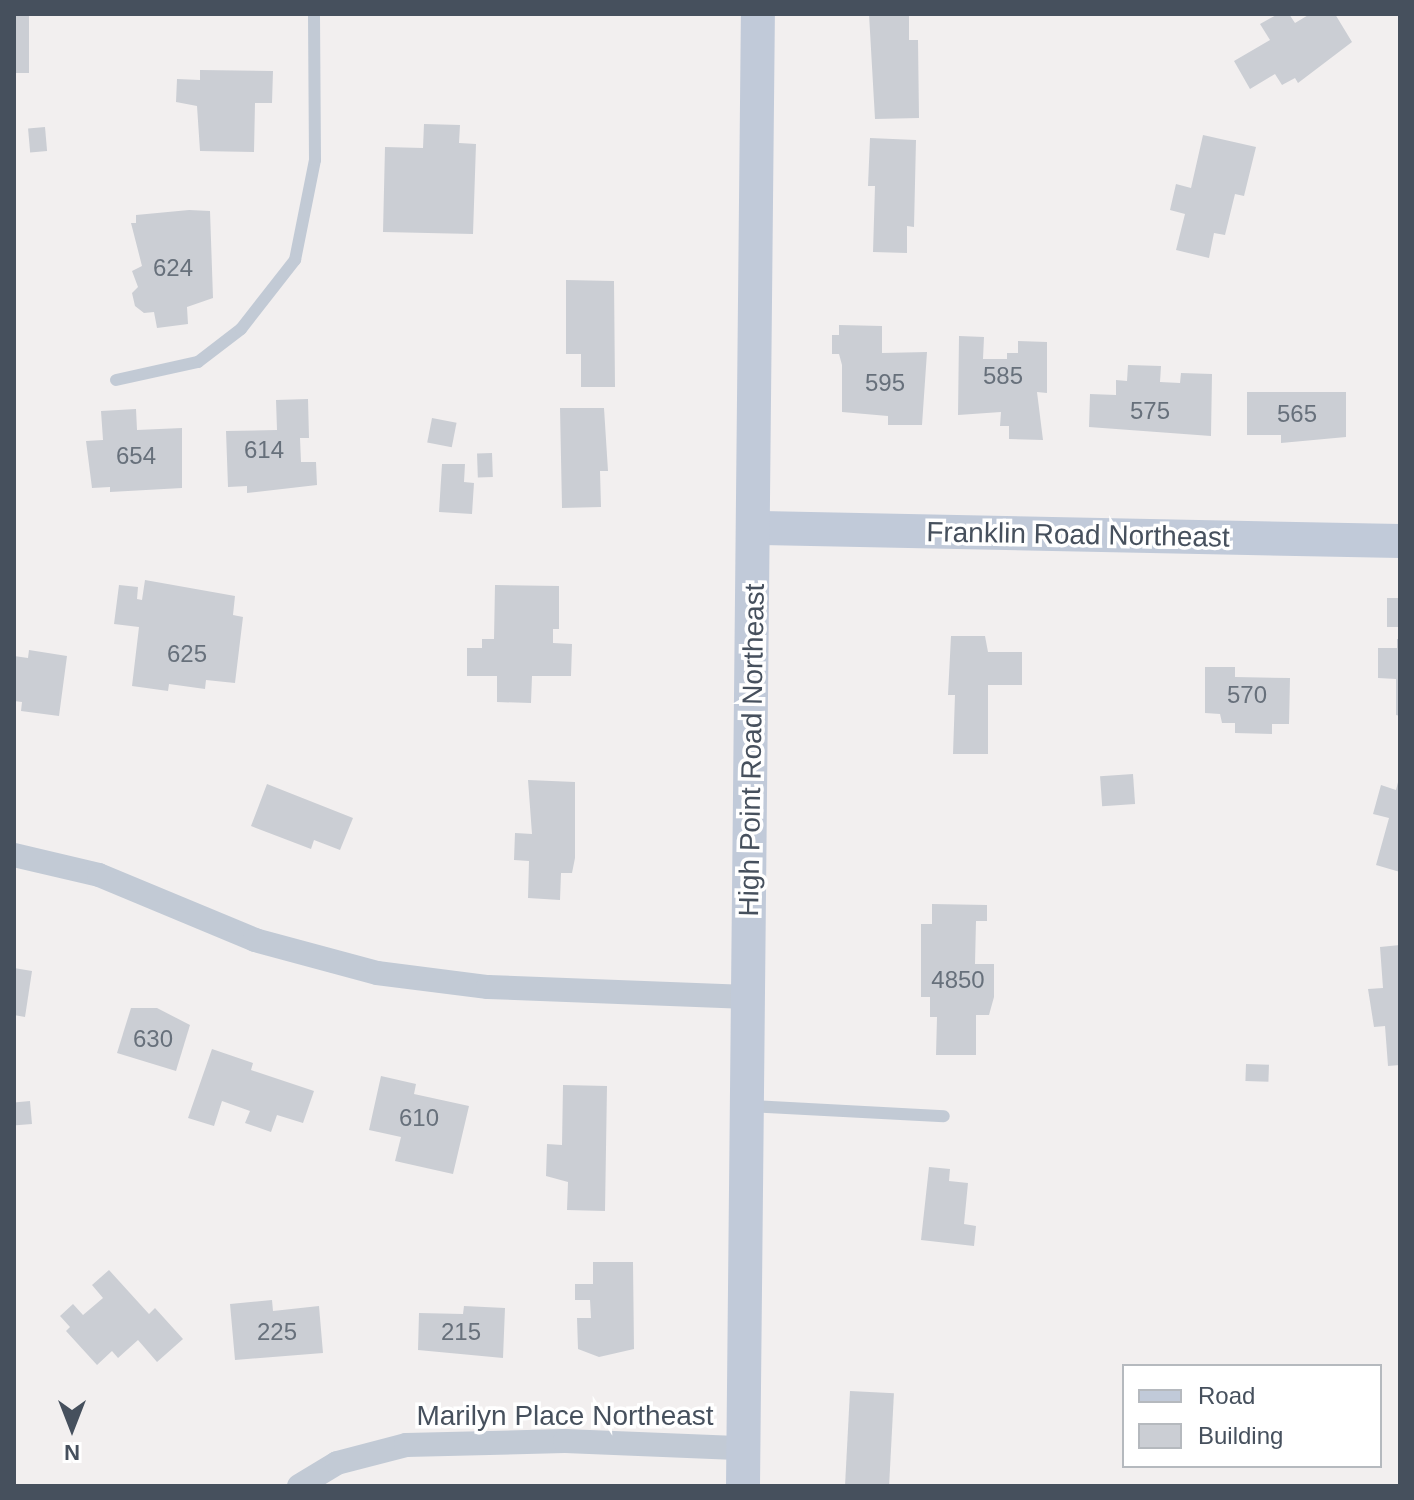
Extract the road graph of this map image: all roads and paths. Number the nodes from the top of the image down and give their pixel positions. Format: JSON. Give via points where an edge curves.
{"nodes":[{"id":1,"x":314,"y":14,"type":"edge"},
{"id":2,"x":758,"y":14,"type":"edge"},
{"id":3,"x":116,"y":380,"type":"dead end"},
{"id":4,"x":756,"y":528,"type":"junction"},
{"id":5,"x":1400,"y":541,"type":"edge"},
{"id":6,"x":14,"y":855,"type":"edge"},
{"id":7,"x":748,"y":997,"type":"junction"},
{"id":8,"x":746,"y":1106,"type":"junction"},
{"id":9,"x":944,"y":1116,"type":"dead end"},
{"id":10,"x":743,"y":1448,"type":"junction"},
{"id":11,"x":299,"y":1486,"type":"edge"},
{"id":12,"x":743,"y":1486,"type":"edge"}],
"edges":[{"from":1,"to":3,"type":"lane","via":[[315,160],[295,260],[241,329],[198,362]]},
{"from":2,"to":4,"type":"street","name":"High Point Road Northeast"},
{"from":4,"to":5,"type":"street","name":"Franklin Road Northeast"},
{"from":4,"to":7,"type":"street","name":"High Point Road Northeast"},
{"from":6,"to":7,"type":"street","via":[[99,875],[255,940],[377,973],[488,987]]},
{"from":7,"to":8,"type":"street","name":"High Point Road Northeast"},
{"from":8,"to":9,"type":"lane"},
{"from":8,"to":10,"type":"street","name":"High Point Road Northeast"},
{"from":10,"to":11,"type":"street","name":"Marilyn Place Northeast","via":[[565,1441],[406,1445],[337,1463]]},
{"from":10,"to":12,"type":"street","name":"High Point Road Northeast"}]}
